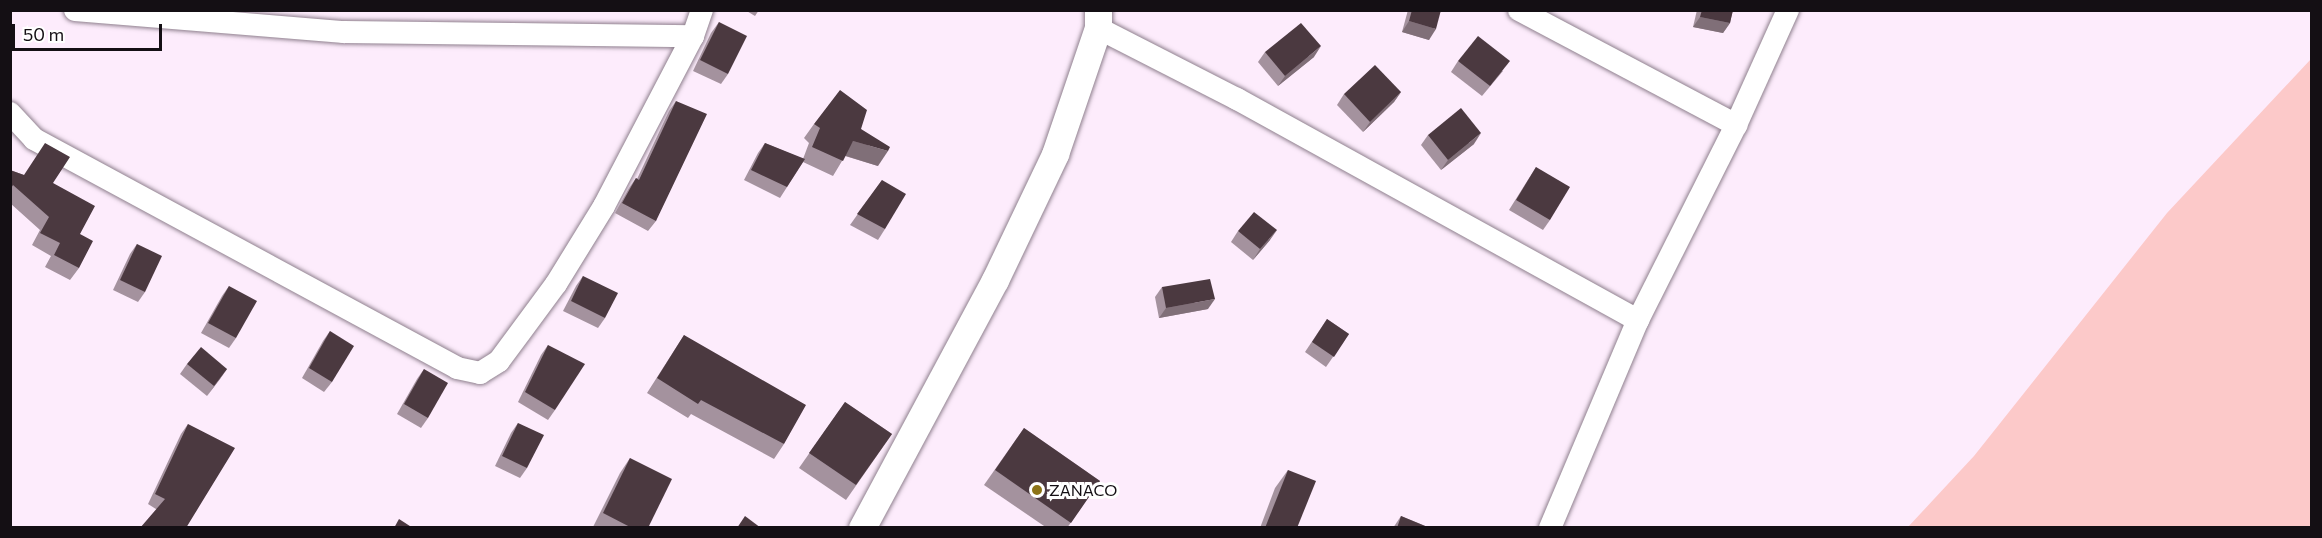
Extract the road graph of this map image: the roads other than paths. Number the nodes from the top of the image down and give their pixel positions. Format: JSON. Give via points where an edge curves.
{"nodes":[{"id":1,"x":75,"y":10,"type":"edge"},
{"id":2,"x":702,"y":10,"type":"edge"},
{"id":3,"x":1519,"y":10,"type":"edge"},
{"id":4,"x":1788,"y":10,"type":"edge"},
{"id":5,"x":1098,"y":19,"type":"edge"},
{"id":6,"x":693,"y":36,"type":"junction"},
{"id":7,"x":10,"y":113,"type":"edge"},
{"id":8,"x":1736,"y":125,"type":"junction"},
{"id":9,"x":1638,"y":320,"type":"junction"},
{"id":10,"x":862,"y":528,"type":"edge"},
{"id":11,"x":1551,"y":528,"type":"edge"}],
"edges":[{"from":1,"to":6,"type":"street","via":[[344,32]]},
{"from":2,"to":6,"type":"street"},
{"from":3,"to":8,"type":"street"},
{"from":4,"to":8,"type":"street"},
{"from":5,"to":9,"type":"street"},
{"from":5,"to":10,"type":"main road","via":[[1055,154],[995,279]]},
{"from":6,"to":7,"type":"street","via":[[604,206],[562,274],[499,361],[480,373],[457,368],[34,139]]},
{"from":8,"to":9,"type":"street"},
{"from":9,"to":11,"type":"street"}]}
